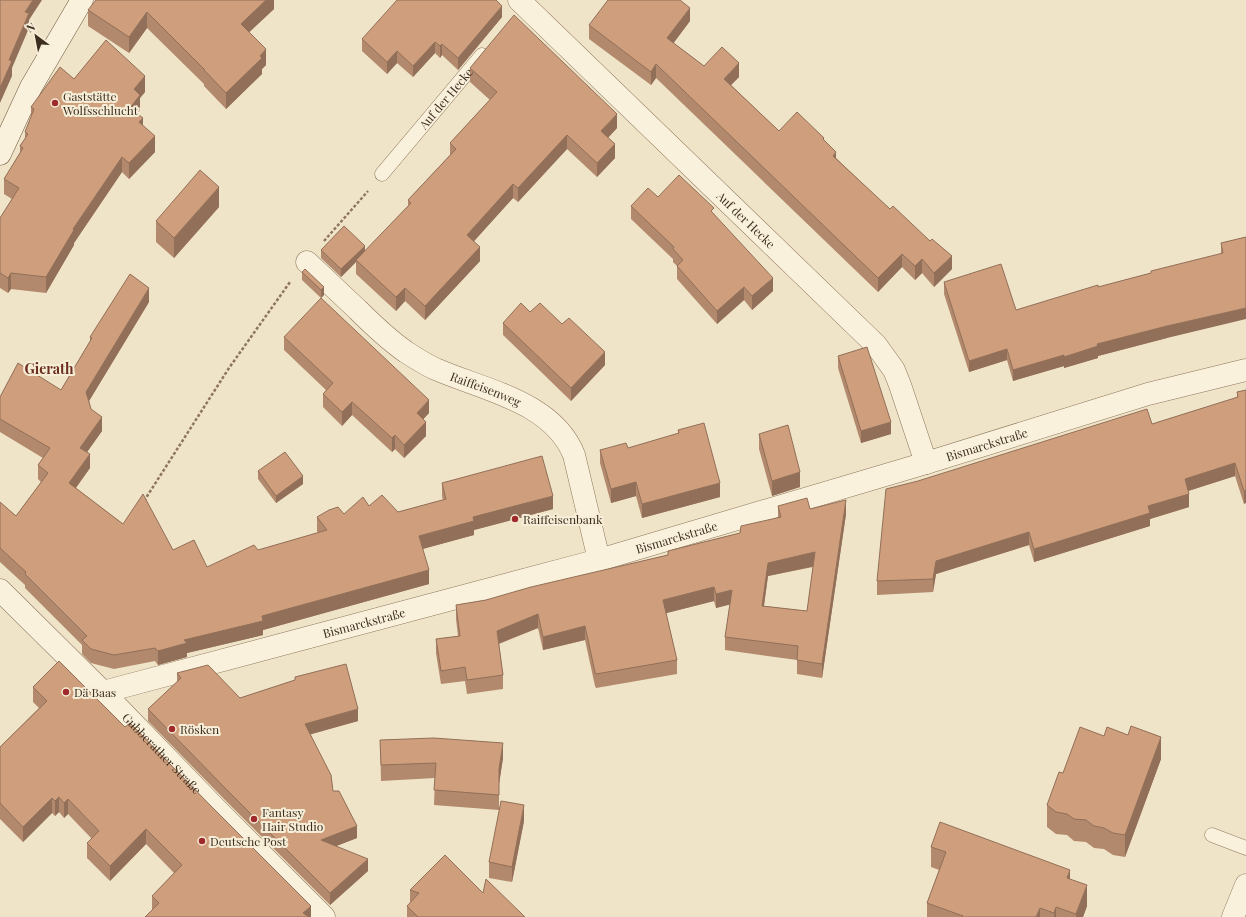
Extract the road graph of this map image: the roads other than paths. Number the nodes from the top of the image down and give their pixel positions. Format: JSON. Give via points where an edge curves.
{"nodes":[{"id":1,"x":82,"y":0,"type":"edge"},
{"id":2,"x":525,"y":6,"type":"edge"},
{"id":3,"x":489,"y":47,"type":"edge"},
{"id":4,"x":0,"y":154,"type":"edge"},
{"id":5,"x":382,"y":174,"type":"road end"},
{"id":6,"x":307,"y":262,"type":"road end"},
{"id":7,"x":1246,"y":370,"type":"edge"},
{"id":8,"x":926,"y":463,"type":"junction"},
{"id":9,"x":599,"y":560,"type":"junction"},
{"id":10,"x":0,"y":590,"type":"edge"},
{"id":11,"x":103,"y":692,"type":"junction"},
{"id":12,"x":1212,"y":835,"type":"dead end"},
{"id":13,"x":1246,"y":848,"type":"edge"},
{"id":14,"x":1246,"y":885,"type":"edge"},
{"id":15,"x":324,"y":917,"type":"edge"},
{"id":16,"x":1233,"y":917,"type":"edge"}],
"edges":[{"from":1,"to":4,"type":"street","via":[[31,87]]},
{"from":2,"to":8,"type":"street","name":"Auf der Hecke","via":[[876,345],[894,370]]},
{"from":3,"to":5,"type":"lane","name":"Auf der Hecke"},
{"from":6,"to":9,"type":"street","name":"Raiffeisenweg","via":[[377,329],[405,351],[437,370],[490,389],[526,406],[560,432],[574,455]]},
{"from":7,"to":8,"type":"street","name":"Bismarckstraße","via":[[1148,394]]},
{"from":8,"to":9,"type":"street","name":"Bismarckstraße"},
{"from":9,"to":11,"type":"street","name":"Bismarckstraße"},
{"from":10,"to":11,"type":"street","name":"Gubberather Straße"},
{"from":11,"to":15,"type":"street","name":"Gubberather Straße"},
{"from":12,"to":13,"type":"lane"},
{"from":14,"to":16,"type":"street"}]}
